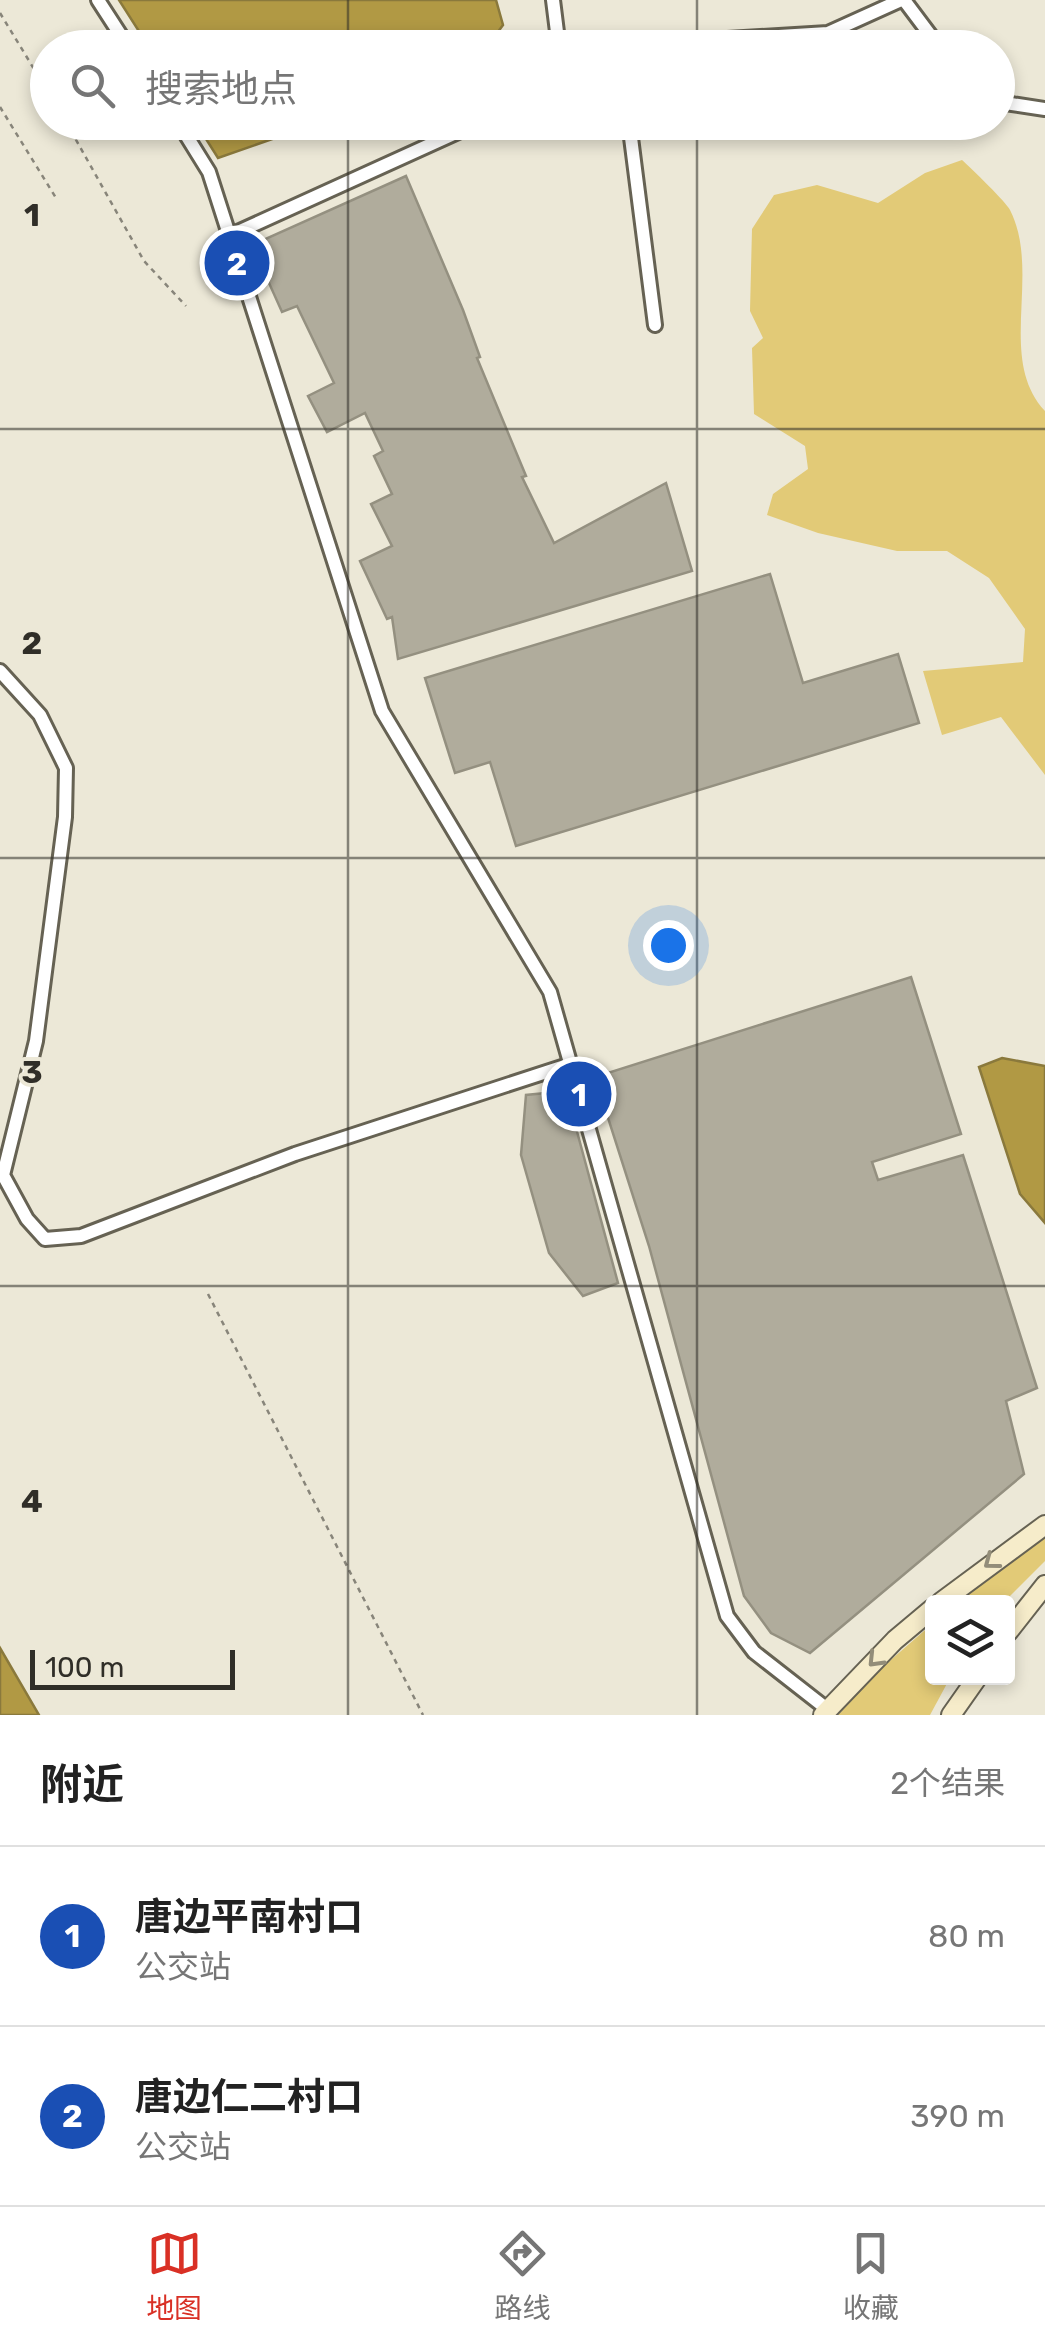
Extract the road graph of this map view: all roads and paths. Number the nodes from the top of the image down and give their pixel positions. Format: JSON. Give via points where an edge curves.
{"nodes":[{"id":1,"x":98,"y":0,"type":"edge"},
{"id":2,"x":553,"y":0,"type":"edge"},
{"id":3,"x":902,"y":0,"type":"edge"},
{"id":4,"x":0,"y":13,"type":"edge"},
{"id":5,"x":117,"y":30,"type":"edge"},
{"id":6,"x":557,"y":30,"type":"edge"},
{"id":7,"x":835,"y":30,"type":"edge"},
{"id":8,"x":926,"y":30,"type":"edge"},
{"id":9,"x":30,"y":62,"type":"edge"},
{"id":10,"x":1015,"y":104,"type":"edge"},
{"id":11,"x":0,"y":107,"type":"edge"},
{"id":12,"x":1045,"y":108,"type":"edge"},
{"id":13,"x":76,"y":140,"type":"edge"},
{"id":14,"x":189,"y":140,"type":"edge"},
{"id":15,"x":440,"y":140,"type":"edge"},
{"id":16,"x":630,"y":140,"type":"edge"},
{"id":17,"x":56,"y":198,"type":"dead end"},
{"id":18,"x":229,"y":236,"type":"junction"},
{"id":19,"x":186,"y":306,"type":"dead end"},
{"id":20,"x":655,"y":326,"type":"dead end"},
{"id":21,"x":0,"y":671,"type":"edge"},
{"id":22,"x":571,"y":1064,"type":"junction"},
{"id":23,"x":208,"y":1294,"type":"dead end"},
{"id":24,"x":1045,"y":1526,"type":"edge"},
{"id":25,"x":1045,"y":1584,"type":"edge"},
{"id":26,"x":950,"y":1595,"type":"edge"},
{"id":27,"x":925,"y":1615,"type":"edge"},
{"id":28,"x":1015,"y":1623,"type":"edge"},
{"id":29,"x":972,"y":1685,"type":"edge"},
{"id":30,"x":825,"y":1712,"type":"edge"},
{"id":31,"x":423,"y":1715,"type":"edge"},
{"id":32,"x":951,"y":1715,"type":"edge"}],
"edges":[{"from":1,"to":5,"type":"street"},
{"from":2,"to":6,"type":"street"},
{"from":3,"to":7,"type":"street"},
{"from":3,"to":8,"type":"street"},
{"from":4,"to":9,"type":"path"},
{"from":10,"to":12,"type":"street"},
{"from":11,"to":17,"type":"path"},
{"from":13,"to":19,"type":"path","via":[[144,261]]},
{"from":14,"to":18,"type":"street","via":[[209,172]]},
{"from":15,"to":18,"type":"street"},
{"from":16,"to":20,"type":"street"},
{"from":18,"to":22,"type":"street","via":[[382,710],[550,992]]},
{"from":21,"to":22,"type":"street","via":[[40,715],[66,768],[66,817],[36,1041],[3,1176],[45,1240],[81,1236],[295,1154]]},
{"from":22,"to":30,"type":"street","via":[[728,1616],[754,1652]]},
{"from":23,"to":31,"type":"path"},
{"from":24,"to":26,"type":"main road","one_way":true},
{"from":25,"to":28,"type":"main road"},
{"from":27,"to":30,"type":"main road","one_way":true},
{"from":29,"to":32,"type":"main road"}]}
